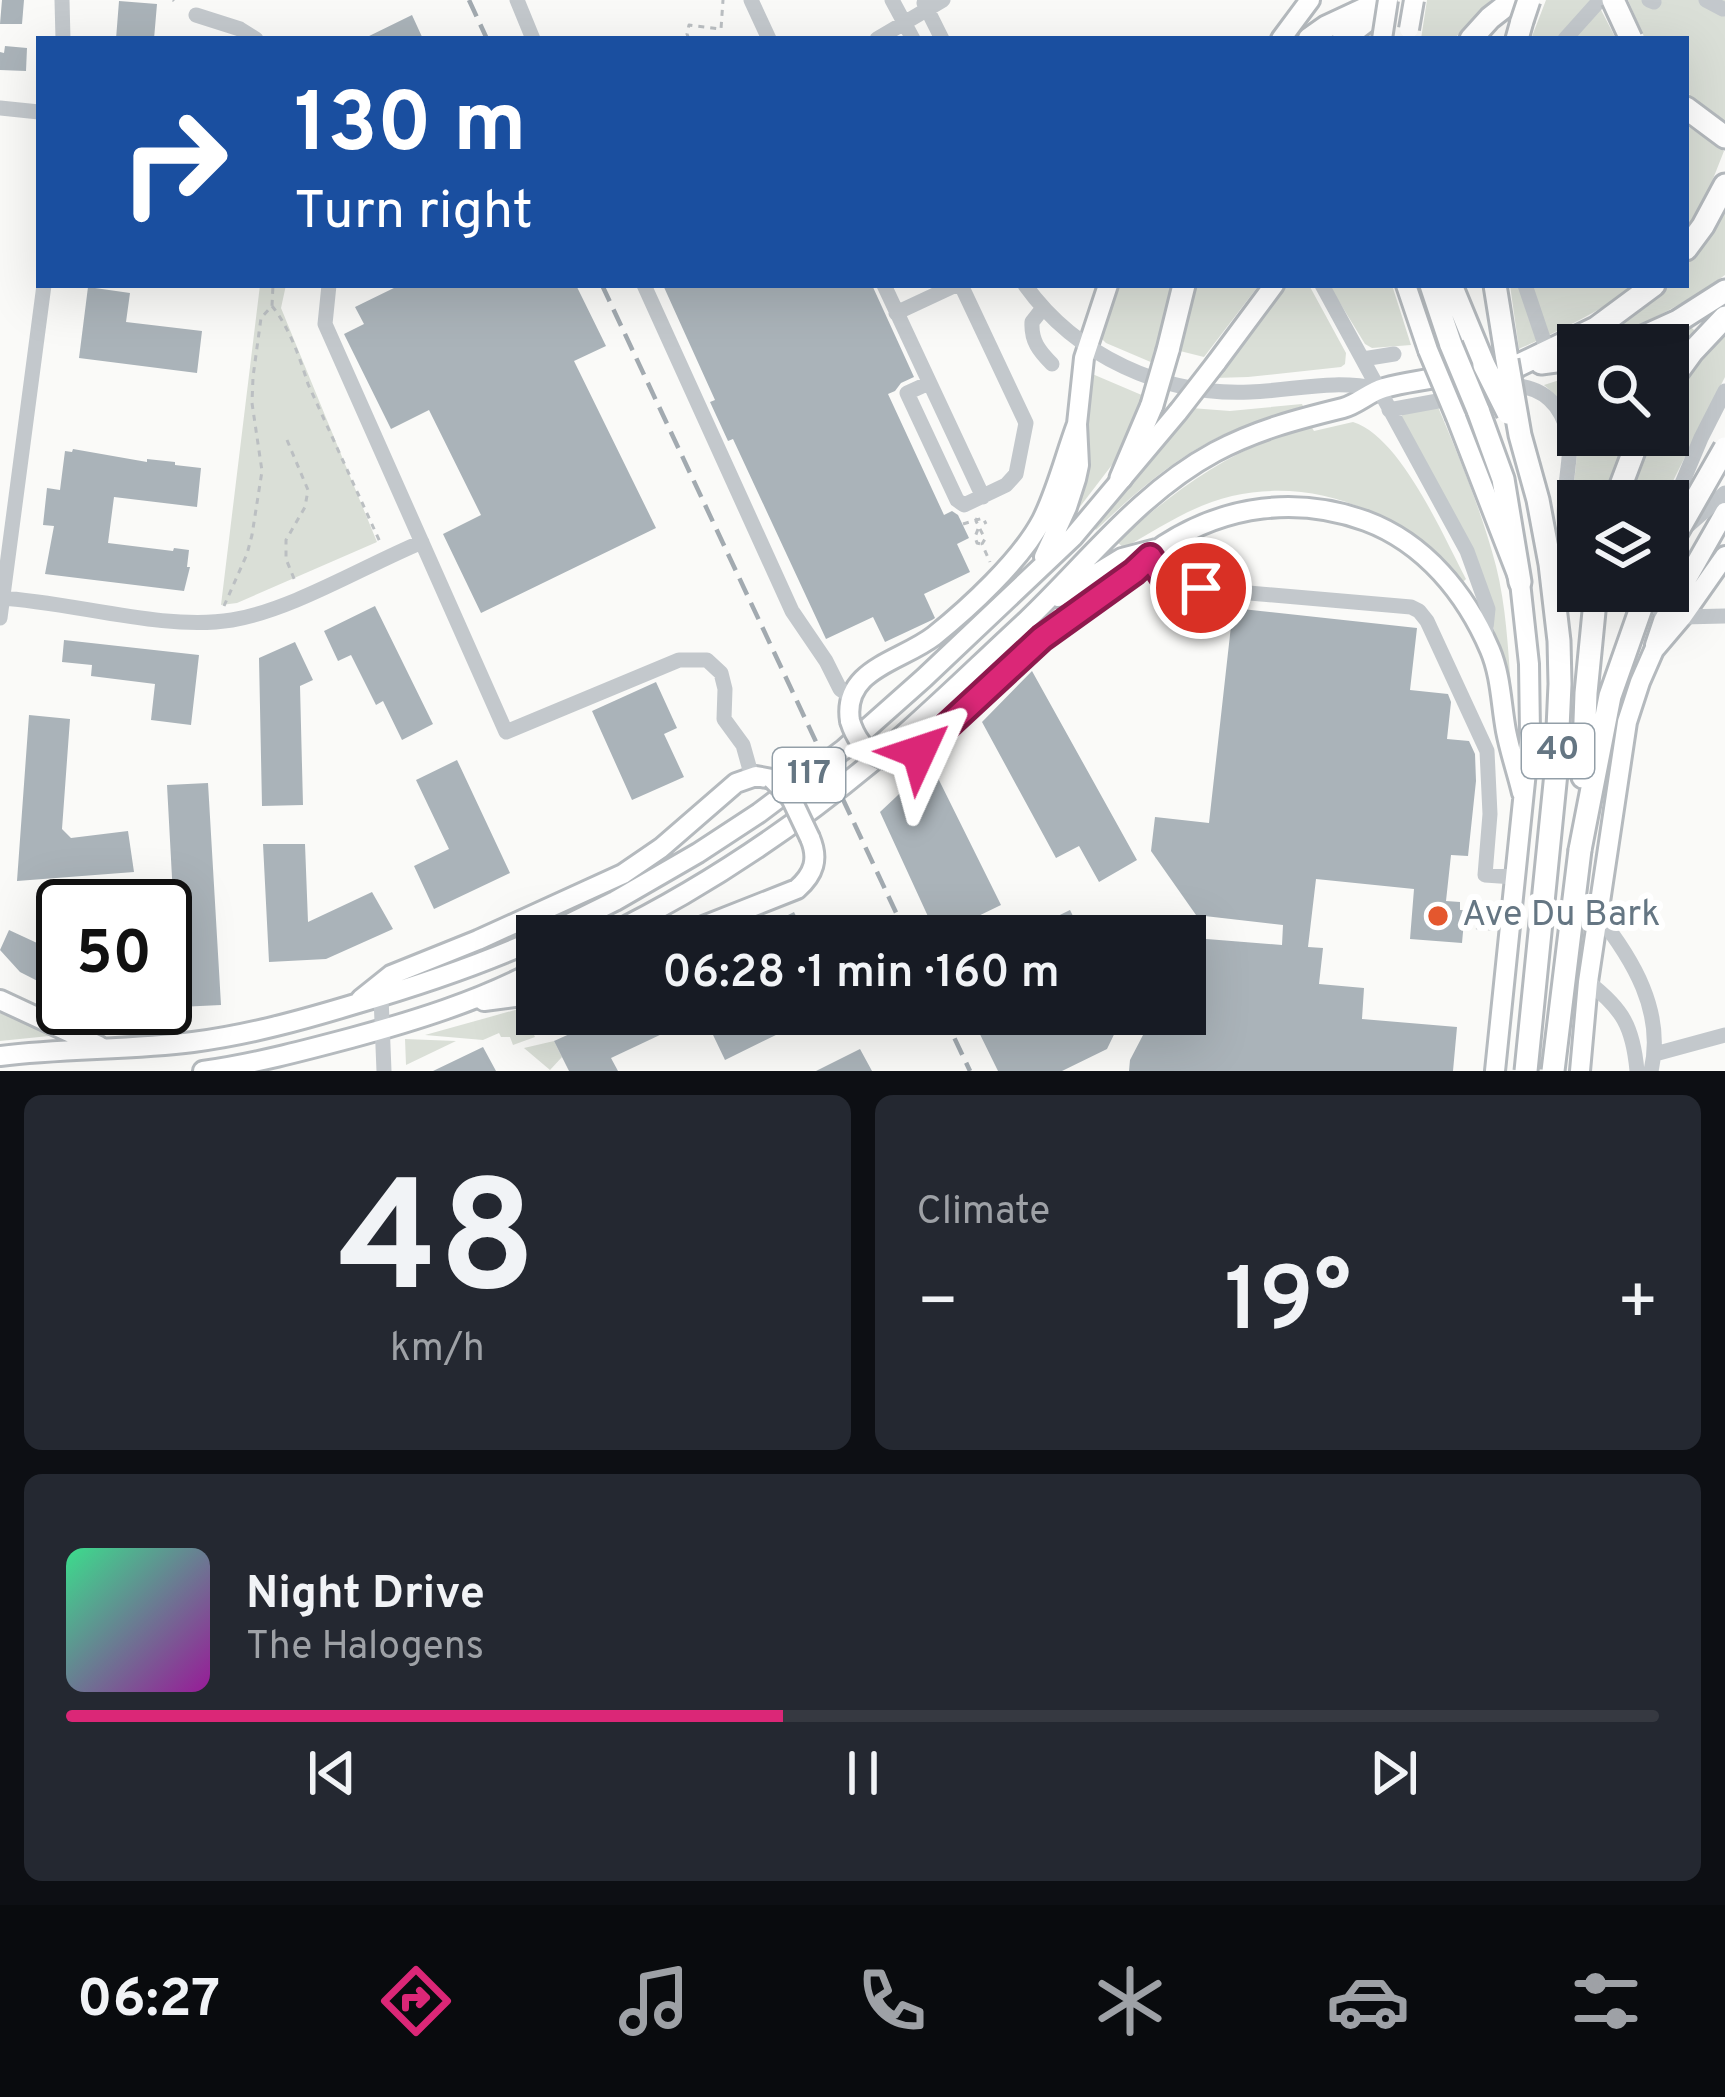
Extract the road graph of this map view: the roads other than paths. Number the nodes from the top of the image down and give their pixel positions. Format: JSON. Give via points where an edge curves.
{"nodes":[{"id":1,"x":62,"y":0,"type":"edge"},
{"id":2,"x":518,"y":0,"type":"edge"},
{"id":3,"x":751,"y":0,"type":"edge"},
{"id":4,"x":892,"y":0,"type":"edge"},
{"id":5,"x":944,"y":0,"type":"edge"},
{"id":6,"x":1310,"y":0,"type":"edge"},
{"id":7,"x":1389,"y":0,"type":"edge"},
{"id":8,"x":1414,"y":0,"type":"edge"},
{"id":9,"x":1513,"y":0,"type":"edge"},
{"id":10,"x":1529,"y":0,"type":"edge"},
{"id":11,"x":1600,"y":0,"type":"edge"},
{"id":12,"x":1613,"y":0,"type":"edge"},
{"id":13,"x":1706,"y":0,"type":"edge"},
{"id":14,"x":925,"y":4,"type":"edge"},
{"id":15,"x":1723,"y":9,"type":"edge"},
{"id":16,"x":196,"y":15,"type":"dead end"},
{"id":17,"x":905,"y":22,"type":"junction"},
{"id":18,"x":1408,"y":34,"type":"edge"},
{"id":19,"x":63,"y":36,"type":"edge"},
{"id":20,"x":251,"y":36,"type":"edge"},
{"id":21,"x":532,"y":36,"type":"edge"},
{"id":22,"x":768,"y":36,"type":"edge"},
{"id":23,"x":882,"y":36,"type":"edge"},
{"id":24,"x":912,"y":36,"type":"edge"},
{"id":25,"x":941,"y":36,"type":"edge"},
{"id":26,"x":1283,"y":36,"type":"edge"},
{"id":27,"x":1314,"y":36,"type":"edge"},
{"id":28,"x":1347,"y":36,"type":"edge"},
{"id":29,"x":1383,"y":36,"type":"edge"},
{"id":30,"x":1474,"y":36,"type":"edge"},
{"id":31,"x":1518,"y":36,"type":"edge"},
{"id":32,"x":1568,"y":36,"type":"edge"},
{"id":33,"x":1631,"y":36,"type":"edge"},
{"id":34,"x":0,"y":108,"type":"edge"},
{"id":35,"x":1689,"y":110,"type":"edge"},
{"id":36,"x":36,"y":112,"type":"edge"},
{"id":37,"x":1725,"y":137,"type":"edge"},
{"id":38,"x":1725,"y":185,"type":"edge"},
{"id":39,"x":1689,"y":245,"type":"edge"},
{"id":40,"x":44,"y":288,"type":"edge"},
{"id":41,"x":329,"y":288,"type":"edge"},
{"id":42,"x":645,"y":288,"type":"edge"},
{"id":43,"x":885,"y":288,"type":"edge"},
{"id":44,"x":951,"y":288,"type":"edge"},
{"id":45,"x":959,"y":288,"type":"edge"},
{"id":46,"x":1027,"y":288,"type":"edge"},
{"id":47,"x":1107,"y":288,"type":"edge"},
{"id":48,"x":1183,"y":288,"type":"edge"},
{"id":49,"x":1272,"y":288,"type":"edge"},
{"id":50,"x":1324,"y":288,"type":"edge"},
{"id":51,"x":1408,"y":288,"type":"edge"},
{"id":52,"x":1431,"y":288,"type":"edge"},
{"id":53,"x":1452,"y":288,"type":"edge"},
{"id":54,"x":1496,"y":288,"type":"edge"},
{"id":55,"x":1526,"y":288,"type":"edge"},
{"id":56,"x":1650,"y":288,"type":"edge"},
{"id":57,"x":1725,"y":291,"type":"edge"},
{"id":58,"x":1043,"y":308,"type":"junction"},
{"id":59,"x":896,"y":313,"type":"junction"},
{"id":60,"x":1725,"y":317,"type":"edge"},
{"id":61,"x":1673,"y":324,"type":"edge"},
{"id":62,"x":1087,"y":346,"type":"junction"},
{"id":63,"x":1440,"y":348,"type":"junction"},
{"id":64,"x":1394,"y":354,"type":"dead end"},
{"id":65,"x":1689,"y":356,"type":"edge"},
{"id":66,"x":1549,"y":357,"type":"junction"},
{"id":67,"x":1557,"y":357,"type":"edge"},
{"id":68,"x":1364,"y":359,"type":"junction"},
{"id":69,"x":1052,"y":364,"type":"dead end"},
{"id":70,"x":1516,"y":366,"type":"joint"},
{"id":71,"x":929,"y":383,"type":"junction"},
{"id":72,"x":1379,"y":389,"type":"junction"},
{"id":73,"x":1725,"y":391,"type":"edge"},
{"id":74,"x":1390,"y":410,"type":"junction"},
{"id":75,"x":1077,"y":424,"type":"junction"},
{"id":76,"x":1520,"y":435,"type":"junction"},
{"id":77,"x":1725,"y":448,"type":"edge"},
{"id":78,"x":1121,"y":478,"type":"junction"},
{"id":79,"x":1567,"y":480,"type":"edge"},
{"id":80,"x":1683,"y":480,"type":"edge"},
{"id":81,"x":1725,"y":493,"type":"edge"},
{"id":82,"x":983,"y":496,"type":"junction"},
{"id":83,"x":1689,"y":510,"type":"edge"},
{"id":84,"x":1725,"y":512,"type":"edge"},
{"id":85,"x":1689,"y":526,"type":"edge"},
{"id":86,"x":422,"y":542,"type":"junction"},
{"id":87,"x":1706,"y":545,"type":"junction"},
{"id":88,"x":1155,"y":552,"type":"junction"},
{"id":89,"x":1724,"y":560,"type":"edge"},
{"id":90,"x":1040,"y":567,"type":"junction"},
{"id":91,"x":1520,"y":582,"type":"joint"},
{"id":92,"x":1,"y":598,"type":"edge"},
{"id":93,"x":1039,"y":609,"type":"junction"},
{"id":94,"x":1594,"y":612,"type":"edge"},
{"id":95,"x":1640,"y":612,"type":"edge"},
{"id":96,"x":1668,"y":612,"type":"edge"},
{"id":97,"x":1725,"y":616,"type":"edge"},
{"id":98,"x":0,"y":618,"type":"edge"},
{"id":99,"x":1672,"y":619,"type":"junction"},
{"id":100,"x":1485,"y":638,"type":"junction"},
{"id":101,"x":850,"y":696,"type":"junction"},
{"id":102,"x":752,"y":777,"type":"junction"},
{"id":103,"x":1522,"y":793,"type":"junction"},
{"id":104,"x":1580,"y":850,"type":"junction"},
{"id":105,"x":1514,"y":878,"type":"junction"},
{"id":106,"x":1597,"y":914,"type":"junction"},
{"id":107,"x":588,"y":915,"type":"edge"},
{"id":108,"x":646,"y":915,"type":"edge"},
{"id":109,"x":731,"y":915,"type":"edge"},
{"id":110,"x":516,"y":948,"type":"edge"},
{"id":111,"x":1507,"y":971,"type":"junction"},
{"id":112,"x":516,"y":979,"type":"edge"},
{"id":113,"x":1588,"y":982,"type":"junction"},
{"id":114,"x":381,"y":997,"type":"junction"},
{"id":115,"x":516,"y":997,"type":"edge"},
{"id":116,"x":0,"y":1000,"type":"edge"},
{"id":117,"x":461,"y":1004,"type":"junction"},
{"id":118,"x":354,"y":1005,"type":"junction"},
{"id":119,"x":384,"y":1029,"type":"junction"},
{"id":120,"x":1725,"y":1035,"type":"edge"},
{"id":121,"x":103,"y":1048,"type":"junction"},
{"id":122,"x":0,"y":1056,"type":"edge"},
{"id":123,"x":1653,"y":1063,"type":"edge"},
{"id":124,"x":203,"y":1071,"type":"edge"},
{"id":125,"x":384,"y":1071,"type":"edge"},
{"id":126,"x":1495,"y":1071,"type":"edge"},
{"id":127,"x":1526,"y":1071,"type":"edge"},
{"id":128,"x":1553,"y":1071,"type":"edge"},
{"id":129,"x":1580,"y":1071,"type":"edge"},
{"id":130,"x":1637,"y":1071,"type":"edge"}],
"edges":[{"from":1,"to":19,"type":"street"},
{"from":2,"to":21,"type":"street"},
{"from":3,"to":22,"type":"street"},
{"from":4,"to":17,"type":"street"},
{"from":5,"to":14,"type":"street"},
{"from":6,"to":26,"type":"main road"},
{"from":7,"to":27,"type":"highway"},
{"from":7,"to":28,"type":"highway"},
{"from":7,"to":29,"type":"main road","bridge":true},
{"from":8,"to":18,"type":"main road","bridge":true},
{"from":9,"to":30,"type":"highway"},
{"from":10,"to":31,"type":"highway","bridge":true},
{"from":11,"to":32,"type":"street"},
{"from":12,"to":33,"type":"highway","bridge":true},
{"from":13,"to":15,"type":"street"},
{"from":14,"to":17,"type":"street"},
{"from":14,"to":25,"type":"street"},
{"from":16,"to":20,"type":"street"},
{"from":17,"to":23,"type":"street"},
{"from":17,"to":24,"type":"street"},
{"from":34,"to":36,"type":"street"},
{"from":35,"to":37,"type":"highway"},
{"from":38,"to":39,"type":"highway"},
{"from":40,"to":92,"type":"street"},
{"from":41,"to":86,"type":"street","via":[[325,324]]},
{"from":42,"to":101,"type":"street","via":[[792,611]]},
{"from":43,"to":59,"type":"street"},
{"from":44,"to":59,"type":"street"},
{"from":45,"to":82,"type":"street","via":[[1026,423],[1016,474]]},
{"from":46,"to":58,"type":"street"},
{"from":47,"to":62,"type":"main road"},
{"from":48,"to":78,"type":"highway","bridge":true,"via":[[1152,405]]},
{"from":49,"to":78,"type":"main road","bridge":true},
{"from":50,"to":68,"type":"street"},
{"from":51,"to":63,"type":"main road"},
{"from":52,"to":63,"type":"highway"},
{"from":53,"to":76,"type":"highway","bridge":true},
{"from":54,"to":76,"type":"highway","number":"40","bridge":true},
{"from":55,"to":66,"type":"street"},
{"from":56,"to":66,"type":"highway"},
{"from":57,"to":61,"type":"highway"},
{"from":58,"to":62,"type":"street"},
{"from":58,"to":69,"type":"street","via":[[1033,319],[1033,339]]},
{"from":59,"to":71,"type":"street"},
{"from":60,"to":65,"type":"highway"},
{"from":62,"to":72,"type":"street","via":[[1140,374],[1199,390],[1348,382]]},
{"from":62,"to":75,"type":"main road"},
{"from":63,"to":91,"type":"highway","bridge":true,"via":[[1503,479]]},
{"from":64,"to":68,"type":"street"},
{"from":66,"to":67,"type":"highway"},
{"from":66,"to":70,"type":"highway"},
{"from":68,"to":72,"type":"street"},
{"from":70,"to":72,"type":"main road"},
{"from":71,"to":82,"type":"street"},
{"from":71,"to":82,"type":"street","via":[[907,393],[957,500],[964,505]]},
{"from":72,"to":74,"type":"street"},
{"from":72,"to":93,"type":"main road","via":[[1351,406],[1254,433],[1196,464],[1135,511]]},
{"from":73,"to":80,"type":"street"},
{"from":74,"to":79,"type":"street","via":[[1532,388],[1563,416]]},
{"from":74,"to":100,"type":"street","via":[[1467,551],[1488,609]]},
{"from":75,"to":90,"type":"main road","via":[[1076,478]]},
{"from":75,"to":101,"type":"main road","via":[[1050,502],[1016,557],[935,634],[859,680]]},
{"from":76,"to":127,"type":"highway","number":"40","bridge":true,"via":[[1550,565],[1560,684]]},
{"from":77,"to":83,"type":"highway","bridge":true},
{"from":78,"to":90,"type":"main road"},
{"from":81,"to":85,"type":"street"},
{"from":84,"to":87,"type":"main road"},
{"from":86,"to":92,"type":"street","via":[[383,550],[273,609],[226,621]]},
{"from":86,"to":102,"type":"street","via":[[506,732],[679,660],[707,660],[721,674],[724,719]]},
{"from":87,"to":89,"type":"street"},
{"from":87,"to":99,"type":"main road"},
{"from":88,"to":93,"type":"main road","via":[[1122,558]]},
{"from":88,"to":100,"type":"main road","via":[[1209,522],[1259,508],[1351,516],[1425,556]]},
{"from":88,"to":101,"type":"main road","bridge":true,"via":[[1042,638],[919,752],[875,757],[850,721]]},
{"from":88,"to":105,"type":"street","via":[[1169,586],[1419,611],[1487,752],[1485,874]]},
{"from":89,"to":99,"type":"main road"},
{"from":90,"to":107,"type":"main road","number":"117","via":[[802,781]]},
{"from":91,"to":103,"type":"main road","via":[[1531,700]]},
{"from":92,"to":98,"type":"street"},
{"from":93,"to":108,"type":"main road","number":"117","via":[[816,807]]},
{"from":94,"to":104,"type":"highway"},
{"from":95,"to":104,"type":"highway","number":"40","via":[[1610,696]]},
{"from":96,"to":99,"type":"street"},
{"from":97,"to":99,"type":"street"},
{"from":99,"to":106,"type":"main road","via":[[1628,722]]},
{"from":100,"to":103,"type":"main road"},
{"from":102,"to":109,"type":"main road","bridge":true,"via":[[772,779],[791,798],[814,867],[797,889]]},
{"from":102,"to":118,"type":"main road","via":[[622,874],[392,975]]},
{"from":103,"to":105,"type":"main road"},
{"from":104,"to":128,"type":"highway","number":"40","bridge":true},
{"from":105,"to":111,"type":"main road"},
{"from":106,"to":113,"type":"main road"},
{"from":106,"to":123,"type":"street","via":[[1643,986]]},
{"from":110,"to":114,"type":"main road","number":"117"},
{"from":111,"to":113,"type":"main road","via":[[1526,962]]},
{"from":111,"to":126,"type":"main road"},
{"from":112,"to":117,"type":"main road"},
{"from":113,"to":129,"type":"main road"},
{"from":113,"to":130,"type":"street","via":[[1629,1026]]},
{"from":114,"to":118,"type":"main road","number":"117"},
{"from":114,"to":119,"type":"street"},
{"from":115,"to":117,"type":"main road"},
{"from":116,"to":121,"type":"main road"},
{"from":117,"to":119,"type":"main road"},
{"from":118,"to":121,"type":"main road","number":"117","via":[[215,1039]]},
{"from":119,"to":124,"type":"main road"},
{"from":119,"to":125,"type":"street"},
{"from":120,"to":123,"type":"street"},
{"from":121,"to":122,"type":"main road","number":"117"}]}
